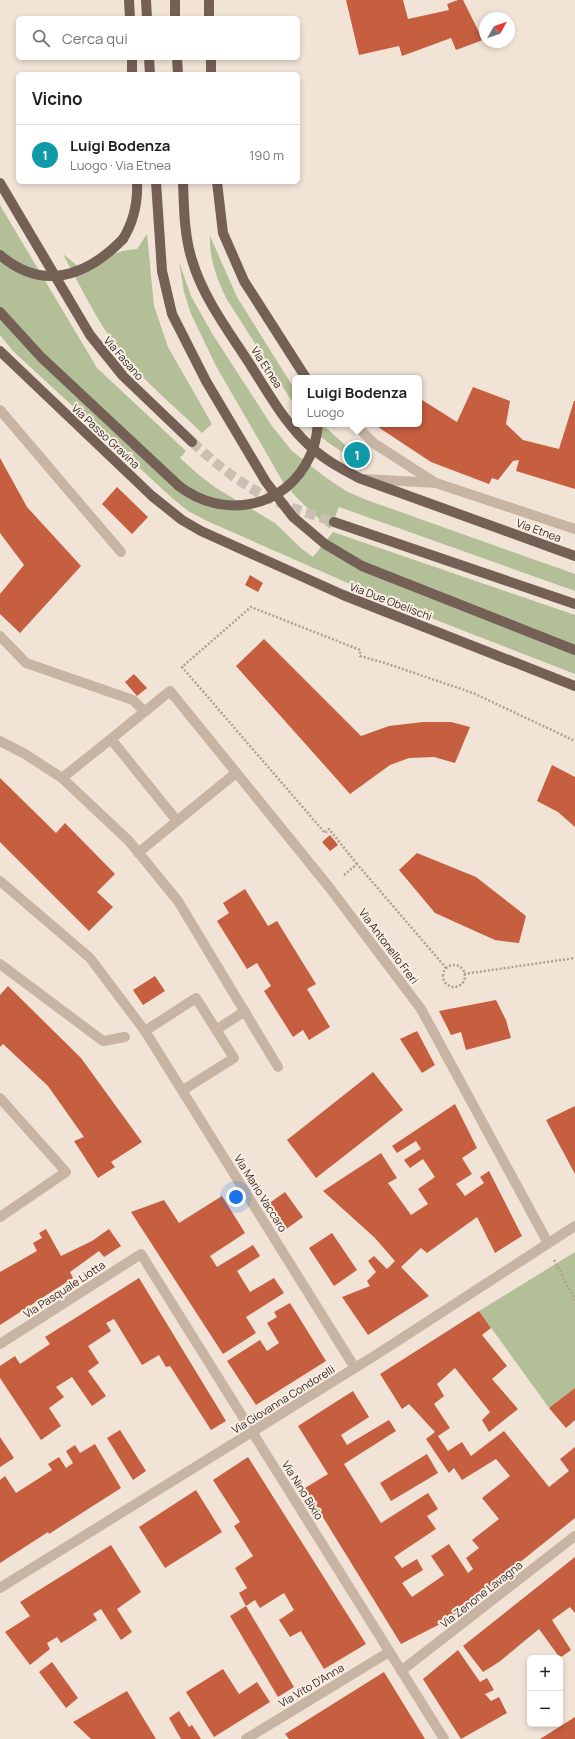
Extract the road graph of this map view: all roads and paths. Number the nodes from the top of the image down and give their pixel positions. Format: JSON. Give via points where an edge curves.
{"nodes":[{"id":1,"x":129,"y":0,"type":"edge"},
{"id":2,"x":146,"y":0,"type":"edge"},
{"id":3,"x":175,"y":0,"type":"edge"},
{"id":4,"x":209,"y":0,"type":"edge"},
{"id":5,"x":130,"y":16,"type":"edge"},
{"id":6,"x":147,"y":16,"type":"edge"},
{"id":7,"x":176,"y":16,"type":"edge"},
{"id":8,"x":209,"y":16,"type":"edge"},
{"id":9,"x":132,"y":60,"type":"edge"},
{"id":10,"x":149,"y":60,"type":"edge"},
{"id":11,"x":177,"y":60,"type":"edge"},
{"id":12,"x":211,"y":60,"type":"edge"},
{"id":13,"x":132,"y":72,"type":"edge"},
{"id":14,"x":150,"y":72,"type":"edge"},
{"id":15,"x":178,"y":72,"type":"edge"},
{"id":16,"x":211,"y":72,"type":"edge"},
{"id":17,"x":0,"y":183,"type":"edge"},
{"id":18,"x":137,"y":184,"type":"edge"},
{"id":19,"x":156,"y":184,"type":"edge"},
{"id":20,"x":183,"y":184,"type":"edge"},
{"id":21,"x":216,"y":184,"type":"edge"},
{"id":22,"x":0,"y":255,"type":"edge"},
{"id":23,"x":0,"y":312,"type":"edge"},
{"id":24,"x":0,"y":351,"type":"edge"},
{"id":25,"x":304,"y":375,"type":"edge"},
{"id":26,"x":0,"y":410,"type":"edge"},
{"id":27,"x":292,"y":426,"type":"edge"},
{"id":28,"x":293,"y":427,"type":"edge"},
{"id":29,"x":318,"y":427,"type":"edge"},
{"id":30,"x":357,"y":427,"type":"edge"},
{"id":31,"x":192,"y":442,"type":"tunnel mouth"},
{"id":32,"x":359,"y":478,"type":"junction"},
{"id":33,"x":436,"y":483,"type":"junction"},
{"id":34,"x":334,"y":522,"type":"tunnel mouth"},
{"id":35,"x":575,"y":530,"type":"edge"},
{"id":36,"x":201,"y":531,"type":"joint"},
{"id":37,"x":121,"y":552,"type":"dead end"},
{"id":38,"x":575,"y":556,"type":"edge"},
{"id":39,"x":575,"y":604,"type":"edge"},
{"id":40,"x":0,"y":636,"type":"edge"},
{"id":41,"x":575,"y":650,"type":"edge"},
{"id":42,"x":575,"y":686,"type":"edge"},
{"id":43,"x":144,"y":712,"type":"junction"},
{"id":44,"x":111,"y":739,"type":"junction"},
{"id":45,"x":0,"y":741,"type":"edge"},
{"id":46,"x":575,"y":741,"type":"edge"},
{"id":47,"x":236,"y":773,"type":"junction"},
{"id":48,"x":62,"y":778,"type":"junction"},
{"id":49,"x":177,"y":821,"type":"junction"},
{"id":50,"x":138,"y":853,"type":"junction"},
{"id":51,"x":358,"y":864,"type":"junction"},
{"id":52,"x":345,"y":874,"type":"dead end"},
{"id":53,"x":0,"y":881,"type":"edge"},
{"id":54,"x":575,"y":958,"type":"edge"},
{"id":55,"x":0,"y":964,"type":"edge"},
{"id":56,"x":446,"y":968,"type":"junction"},
{"id":57,"x":464,"y":974,"type":"junction"},
{"id":58,"x":245,"y":1011,"type":"junction"},
{"id":59,"x":216,"y":1030,"type":"junction"},
{"id":60,"x":145,"y":1031,"type":"junction"},
{"id":61,"x":125,"y":1037,"type":"dead end"},
{"id":62,"x":278,"y":1067,"type":"dead end"},
{"id":63,"x":183,"y":1090,"type":"junction"},
{"id":64,"x":0,"y":1098,"type":"edge"},
{"id":65,"x":0,"y":1217,"type":"edge"},
{"id":66,"x":575,"y":1226,"type":"edge"},
{"id":67,"x":548,"y":1243,"type":"junction"},
{"id":68,"x":141,"y":1254,"type":"joint"},
{"id":69,"x":554,"y":1260,"type":"dead end"},
{"id":70,"x":575,"y":1300,"type":"edge"},
{"id":71,"x":0,"y":1344,"type":"edge"},
{"id":72,"x":355,"y":1368,"type":"junction"},
{"id":73,"x":253,"y":1432,"type":"junction"},
{"id":74,"x":575,"y":1536,"type":"edge"},
{"id":75,"x":0,"y":1588,"type":"edge"},
{"id":76,"x":388,"y":1652,"type":"junction"},
{"id":77,"x":401,"y":1671,"type":"junction"},
{"id":78,"x":246,"y":1739,"type":"edge"},
{"id":79,"x":444,"y":1739,"type":"edge"}],
"edges":[{"from":1,"to":5,"type":"main road"},
{"from":2,"to":6,"type":"main road"},
{"from":3,"to":7,"type":"main road"},
{"from":4,"to":8,"type":"main road"},
{"from":9,"to":13,"type":"main road"},
{"from":10,"to":14,"type":"main road"},
{"from":11,"to":15,"type":"main road"},
{"from":12,"to":16,"type":"main road"},
{"from":17,"to":31,"type":"main road","name":"Via Fasano","via":[[90,335],[123,376]]},
{"from":18,"to":22,"type":"main road","bridge":true,"via":[[135,213],[123,239],[106,256],[80,271],[39,275],[23,270]]},
{"from":19,"to":41,"type":"main road","name":"Via Due Obelischi","via":[[162,271],[172,314],[206,381],[266,482],[294,517],[325,544],[375,572]]},
{"from":20,"to":27,"type":"main road","name":"Via Etnea","via":[[185,230],[191,260],[200,284]]},
{"from":21,"to":25,"type":"main road","via":[[223,233],[244,281]]},
{"from":23,"to":29,"type":"main road","name":"Via Passo Gravina","bridge":true,"via":[[41,357],[179,486],[204,501],[223,506],[242,505],[266,500],[279,493],[291,484],[310,457]]},
{"from":24,"to":36,"type":"main road","name":"Via Passo Gravina","via":[[152,496],[182,520]]},
{"from":26,"to":37,"type":"street"},
{"from":28,"to":32,"type":"main road","name":"Via Etnea","via":[[311,447]]},
{"from":30,"to":33,"type":"street","via":[[375,444]]},
{"from":32,"to":33,"type":"street"},
{"from":32,"to":38,"type":"main road","name":"Via Etnea"},
{"from":33,"to":35,"type":"street"},
{"from":34,"to":39,"type":"main road"},
{"from":36,"to":42,"type":"main road","name":"Via Due Obelischi","via":[[343,595]]},
{"from":40,"to":43,"type":"street","via":[[26,663],[133,700]]},
{"from":43,"to":44,"type":"street"},
{"from":43,"to":47,"type":"street","name":"Via Antonello Freri","via":[[170,691]]},
{"from":44,"to":48,"type":"street"},
{"from":44,"to":49,"type":"street"},
{"from":45,"to":48,"type":"street"},
{"from":46,"to":51,"type":"path","via":[[473,693],[360,656],[360,650],[251,606],[182,667],[325,833],[329,829]]},
{"from":47,"to":49,"type":"street"},
{"from":47,"to":67,"type":"street","name":"Via Antonello Freri","via":[[329,886],[421,1009]]},
{"from":48,"to":50,"type":"street","via":[[129,841]]},
{"from":49,"to":50,"type":"street"},
{"from":50,"to":58,"type":"street","via":[[178,901]]},
{"from":51,"to":52,"type":"path"},
{"from":51,"to":56,"type":"path"},
{"from":53,"to":60,"type":"street","name":"Via Mario Vaccaro","via":[[90,958]]},
{"from":54,"to":57,"type":"path"},
{"from":55,"to":61,"type":"street","via":[[103,1041]]},
{"from":56,"to":57,"type":"path","via":[[457,966]]},
{"from":56,"to":57,"type":"path","via":[[443,978],[450,986],[456,987],[461,984]]},
{"from":58,"to":59,"type":"street"},
{"from":58,"to":62,"type":"street"},
{"from":59,"to":60,"type":"street","via":[[196,998]]},
{"from":59,"to":63,"type":"street","via":[[234,1058]]},
{"from":60,"to":63,"type":"street","name":"Via Mario Vaccaro"},
{"from":63,"to":72,"type":"street","name":"Via Mario Vaccaro"},
{"from":64,"to":65,"type":"street","via":[[66,1172]]},
{"from":66,"to":67,"type":"street","name":"Via Giovanna Condorelli"},
{"from":67,"to":72,"type":"street","name":"Via Giovanna Condorelli"},
{"from":68,"to":71,"type":"street","name":"Via Pasquale Liotta"},
{"from":68,"to":73,"type":"street","name":"Via Nino Bixio"},
{"from":69,"to":70,"type":"path"},
{"from":72,"to":73,"type":"street","name":"Via Giovanna Condorelli"},
{"from":73,"to":75,"type":"street","name":"Via Giovanna Condorelli"},
{"from":73,"to":76,"type":"street","name":"Via Nino Bixio"},
{"from":74,"to":77,"type":"street","name":"Via Zenone Lavagna"},
{"from":76,"to":77,"type":"street","name":"Via Nino Bixio"},
{"from":76,"to":78,"type":"street","name":"Via Vito D'Anna"},
{"from":77,"to":79,"type":"street","name":"Via Nino Bixio"}]}
